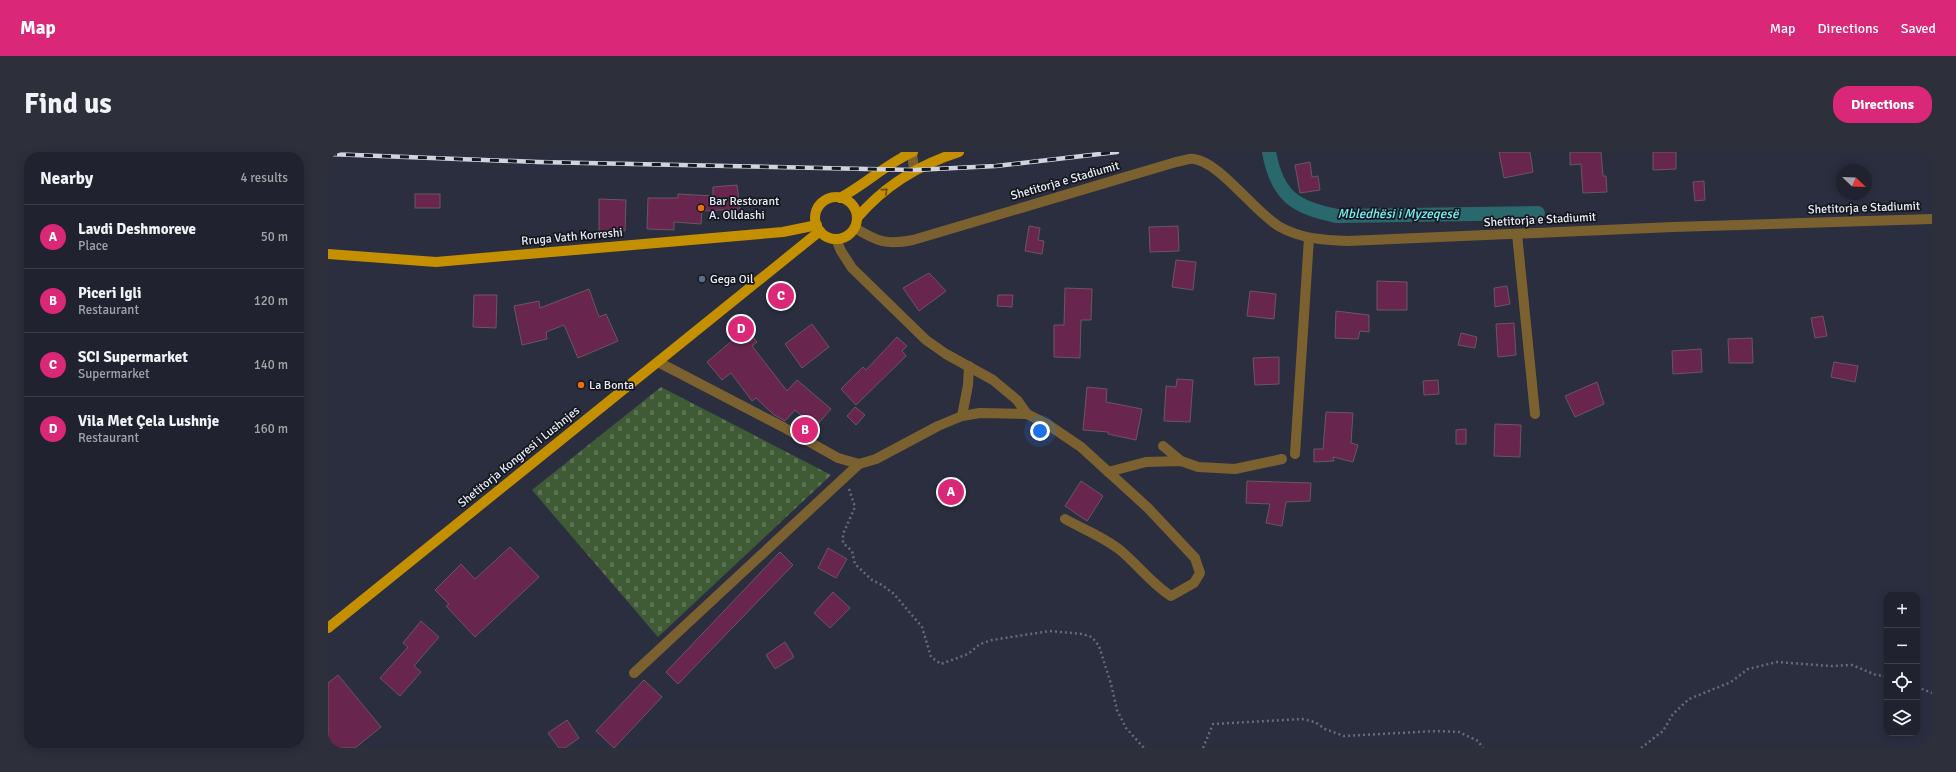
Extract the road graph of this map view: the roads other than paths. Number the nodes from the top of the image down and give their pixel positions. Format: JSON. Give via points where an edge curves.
{"nodes":[{"id":1,"x":903,"y":152,"type":"edge"},
{"id":2,"x":912,"y":152,"type":"edge"},
{"id":3,"x":959,"y":152,"type":"edge"},
{"id":4,"x":914,"y":170,"type":"junction"},
{"id":5,"x":840,"y":198,"type":"junction"},
{"id":6,"x":857,"y":218,"type":"junction"},
{"id":7,"x":1932,"y":219,"type":"edge"},
{"id":8,"x":818,"y":228,"type":"junction"},
{"id":9,"x":855,"y":228,"type":"junction"},
{"id":10,"x":1517,"y":234,"type":"junction"},
{"id":11,"x":1309,"y":238,"type":"junction"},
{"id":12,"x":836,"y":239,"type":"junction"},
{"id":13,"x":328,"y":254,"type":"edge"},
{"id":14,"x":658,"y":362,"type":"junction"},
{"id":15,"x":969,"y":366,"type":"junction"},
{"id":16,"x":1027,"y":414,"type":"junction"},
{"id":17,"x":1535,"y":414,"type":"dead end"},
{"id":18,"x":962,"y":416,"type":"junction"},
{"id":19,"x":1163,"y":446,"type":"dead end"},
{"id":20,"x":1295,"y":454,"type":"dead end"},
{"id":21,"x":1282,"y":459,"type":"dead end"},
{"id":22,"x":1181,"y":461,"type":"junction"},
{"id":23,"x":859,"y":464,"type":"junction"},
{"id":24,"x":1108,"y":472,"type":"junction"},
{"id":25,"x":1065,"y":519,"type":"dead end"},
{"id":26,"x":328,"y":628,"type":"edge"},
{"id":27,"x":634,"y":673,"type":"dead end"}],
"edges":[{"from":1,"to":2,"type":"street"},
{"from":2,"to":4,"type":"street"},
{"from":2,"to":5,"type":"main road"},
{"from":3,"to":4,"type":"main road"},
{"from":6,"to":4,"type":"main road","one_way":true,"via":[[899,179]]},
{"from":5,"to":6,"type":"main road","via":[[852,205]]},
{"from":5,"to":8,"type":"main road","via":[[829,199],[820,205],[816,215]]},
{"from":6,"to":9,"type":"main road"},
{"from":7,"to":10,"type":"street","name":"Shetitorja e Stadiumit"},
{"from":8,"to":12,"type":"main road","via":[[828,238]]},
{"from":8,"to":13,"type":"main road","name":"Rruga Vath Korreshi","via":[[436,262]]},
{"from":8,"to":14,"type":"main road","name":"Shetitorja Kongresi i Lushnjes"},
{"from":9,"to":11,"type":"street","name":"Shetitorja e Stadiumit","via":[[885,243],[913,240],[1176,162],[1194,159],[1213,166],[1263,215],[1280,227]]},
{"from":9,"to":12,"type":"main road","via":[[849,235]]},
{"from":10,"to":11,"type":"street","name":"Shetitorja e Stadiumit","via":[[1348,241]]},
{"from":10,"to":17,"type":"street"},
{"from":11,"to":20,"type":"street"},
{"from":12,"to":15,"type":"street","via":[[852,268],[915,330],[936,348]]},
{"from":14,"to":23,"type":"street","via":[[838,458]]},
{"from":14,"to":26,"type":"main road","name":"Shetitorja Kongresi i Lushnjes"},
{"from":15,"to":16,"type":"street","via":[[1007,391]]},
{"from":15,"to":18,"type":"street"},
{"from":16,"to":18,"type":"street","via":[[980,413]]},
{"from":16,"to":24,"type":"street","via":[[1048,424],[1081,447]]},
{"from":18,"to":23,"type":"street","via":[[876,459]]},
{"from":19,"to":22,"type":"street"},
{"from":21,"to":22,"type":"street","via":[[1235,469],[1198,467]]},
{"from":22,"to":24,"type":"street","via":[[1146,462]]},
{"from":23,"to":27,"type":"street"},
{"from":24,"to":25,"type":"street","via":[[1148,508],[1195,558],[1200,573],[1194,583],[1171,596],[1118,549]]}]}
